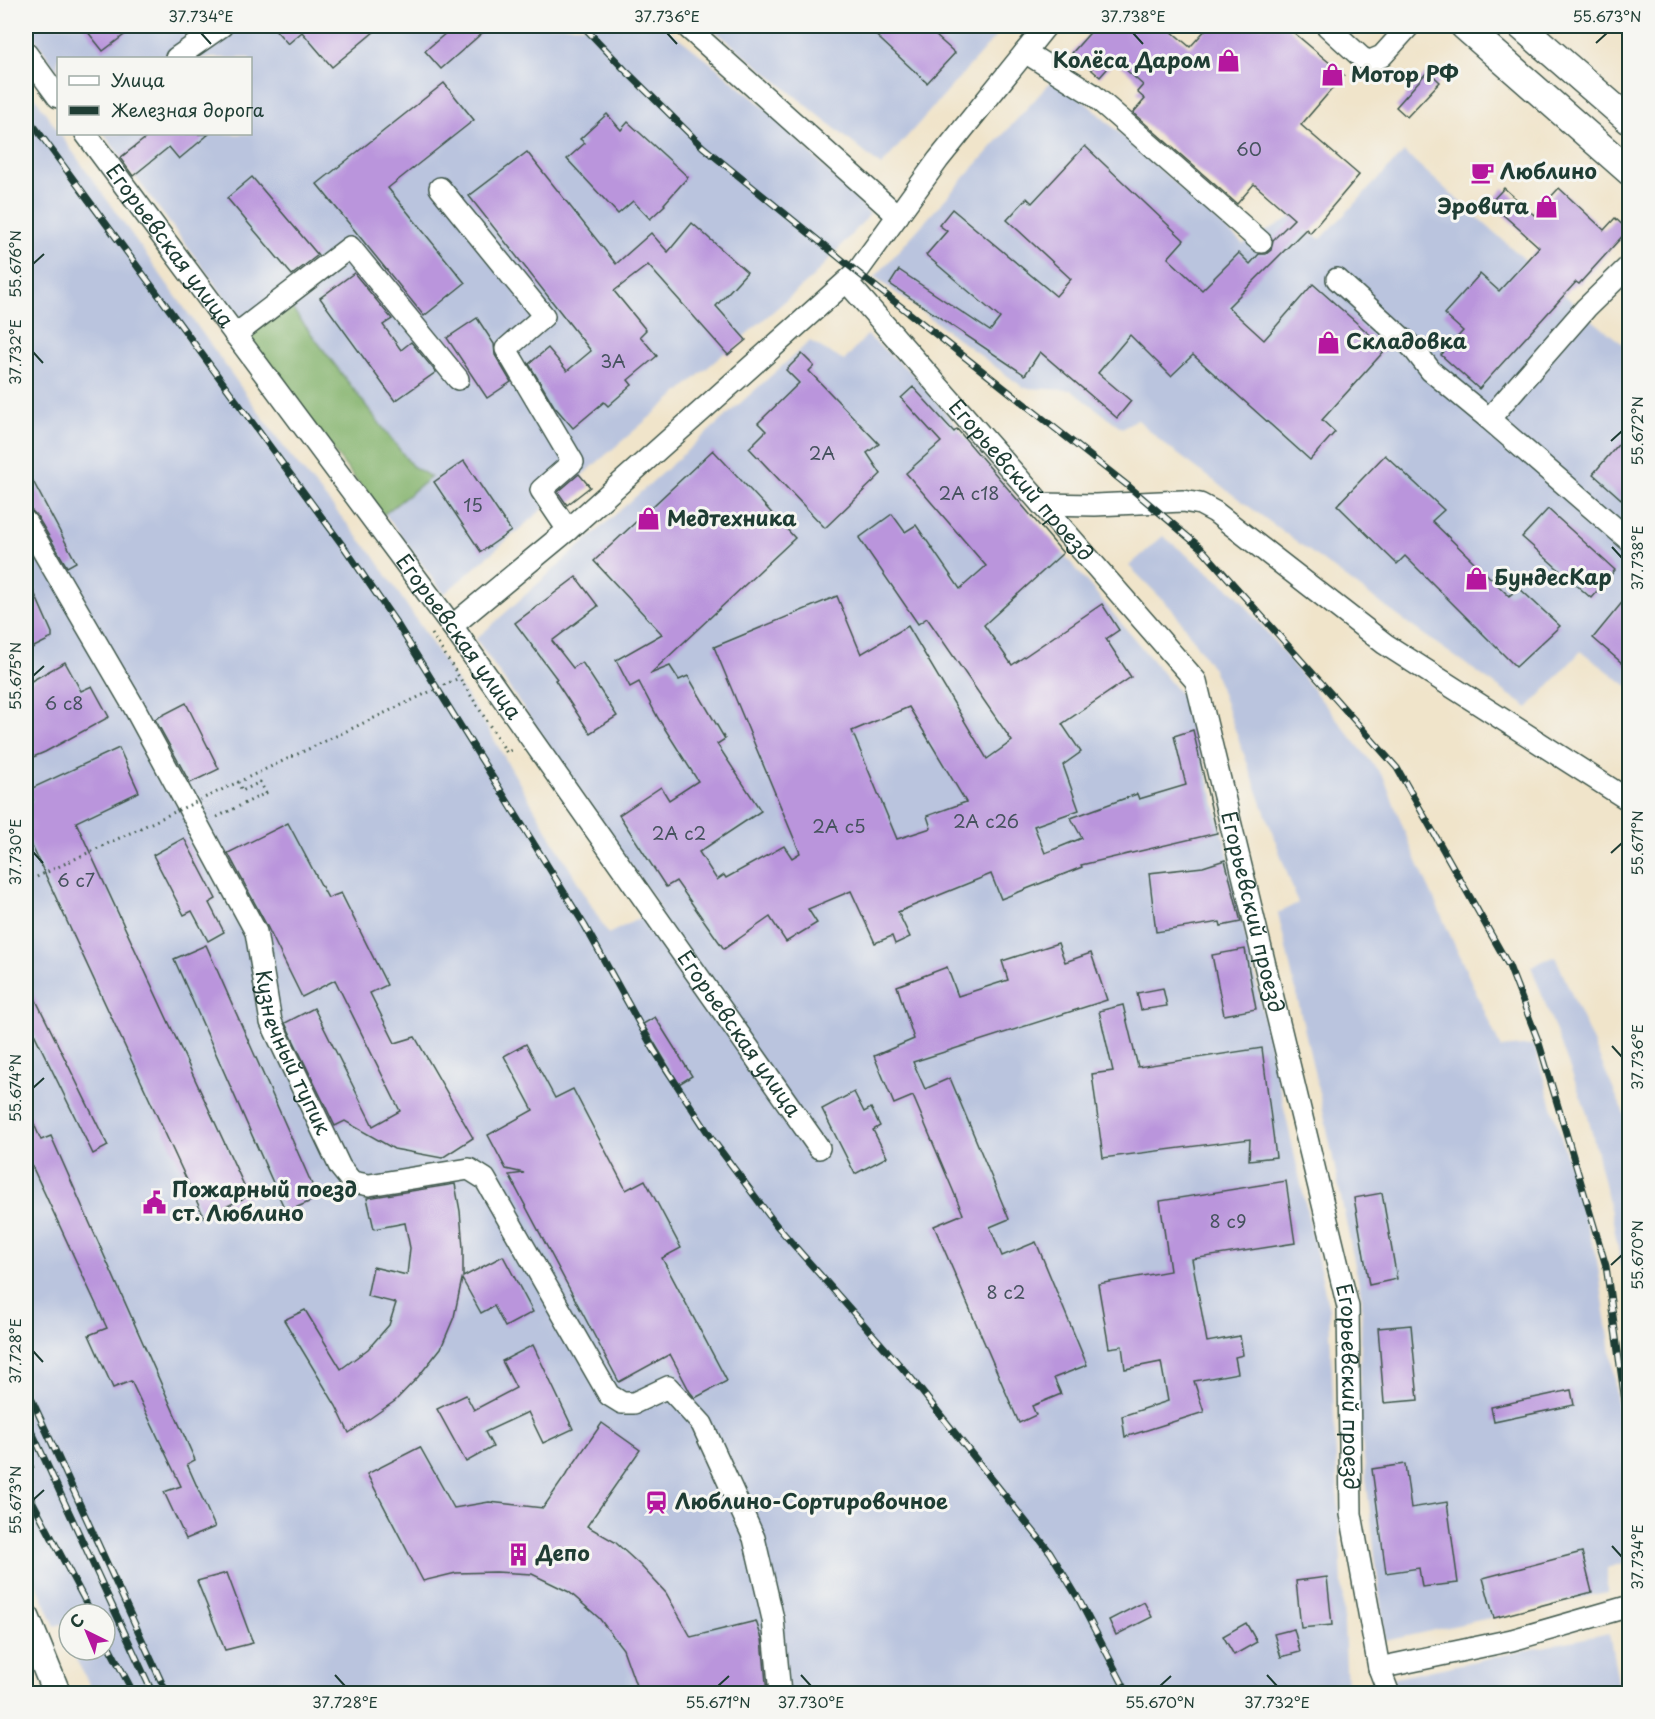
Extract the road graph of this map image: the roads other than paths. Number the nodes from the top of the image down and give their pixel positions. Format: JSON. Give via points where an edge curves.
{"nodes":[{"id":1,"x":222,"y":26,"type":"edge"},
{"id":2,"x":686,"y":26,"type":"edge"},
{"id":3,"x":1046,"y":26,"type":"edge"},
{"id":4,"x":1327,"y":26,"type":"edge"},
{"id":5,"x":1409,"y":26,"type":"edge"},
{"id":6,"x":1464,"y":26,"type":"edge"},
{"id":7,"x":1521,"y":26,"type":"edge"},
{"id":8,"x":1025,"y":52,"type":"junction"},
{"id":9,"x":26,"y":53,"type":"edge"},
{"id":10,"x":177,"y":57,"type":"edge"},
{"id":11,"x":57,"y":96,"type":"edge"},
{"id":12,"x":1629,"y":121,"type":"edge"},
{"id":13,"x":87,"y":135,"type":"edge"},
{"id":14,"x":1629,"y":172,"type":"edge"},
{"id":15,"x":440,"y":188,"type":"dead end"},
{"id":16,"x":898,"y":216,"type":"junction"},
{"id":17,"x":1262,"y":242,"type":"dead end"},
{"id":18,"x":1629,"y":264,"type":"edge"},
{"id":19,"x":1337,"y":279,"type":"dead end"},
{"id":20,"x":847,"y":282,"type":"junction"},
{"id":21,"x":236,"y":334,"type":"junction"},
{"id":22,"x":458,"y":379,"type":"dead end"},
{"id":23,"x":1489,"y":419,"type":"junction"},
{"id":24,"x":1041,"y":504,"type":"junction"},
{"id":25,"x":26,"y":522,"type":"edge"},
{"id":26,"x":568,"y":530,"type":"junction"},
{"id":27,"x":1629,"y":542,"type":"edge"},
{"id":28,"x":452,"y":626,"type":"junction"},
{"id":29,"x":1629,"y":801,"type":"edge"},
{"id":30,"x":819,"y":1148,"type":"dead end"},
{"id":31,"x":1629,"y":1606,"type":"edge"},
{"id":32,"x":26,"y":1618,"type":"edge"},
{"id":33,"x":1379,"y":1668,"type":"junction"},
{"id":34,"x":57,"y":1694,"type":"edge"},
{"id":35,"x":780,"y":1694,"type":"edge"},
{"id":36,"x":1389,"y":1694,"type":"edge"}],
"edges":[{"from":1,"to":10,"type":"street"},
{"from":2,"to":16,"type":"street"},
{"from":3,"to":8,"type":"street"},
{"from":4,"to":5,"type":"street","via":[[1370,61],[1382,56]]},
{"from":6,"to":14,"type":"main road"},
{"from":7,"to":12,"type":"main road"},
{"from":8,"to":16,"type":"street"},
{"from":8,"to":17,"type":"street","via":[[1092,94]]},
{"from":9,"to":11,"type":"street"},
{"from":13,"to":21,"type":"street","name":"Егорьевская улица"},
{"from":15,"to":26,"type":"street","via":[[544,316],[506,349],[573,462],[541,490]]},
{"from":16,"to":20,"type":"street"},
{"from":18,"to":23,"type":"street"},
{"from":19,"to":23,"type":"street","via":[[1413,348],[1431,370]]},
{"from":20,"to":24,"type":"street","name":"Егорьевский проезд"},
{"from":20,"to":26,"type":"street"},
{"from":21,"to":22,"type":"street","via":[[350,247]]},
{"from":21,"to":28,"type":"street","name":"Егорьевская улица"},
{"from":23,"to":27,"type":"street"},
{"from":24,"to":29,"type":"street","via":[[1200,504],[1385,644]]},
{"from":24,"to":33,"type":"street","name":"Егорьевский проезд","via":[[1196,681],[1348,1306],[1351,1514]]},
{"from":25,"to":35,"type":"street","name":"Кузнечный тупик","via":[[134,707],[256,932],[271,1022],[340,1167],[352,1182],[369,1185],[469,1169],[485,1179],[609,1395],[622,1403],[634,1403],[668,1388],[702,1424],[754,1538],[773,1618]]},
{"from":26,"to":28,"type":"street"},
{"from":28,"to":30,"type":"street","name":"Егорьевская улица"},
{"from":31,"to":33,"type":"street","via":[[1512,1640]]},
{"from":32,"to":34,"type":"main road"},
{"from":33,"to":36,"type":"street","name":"Егорьевский проезд"}]}
